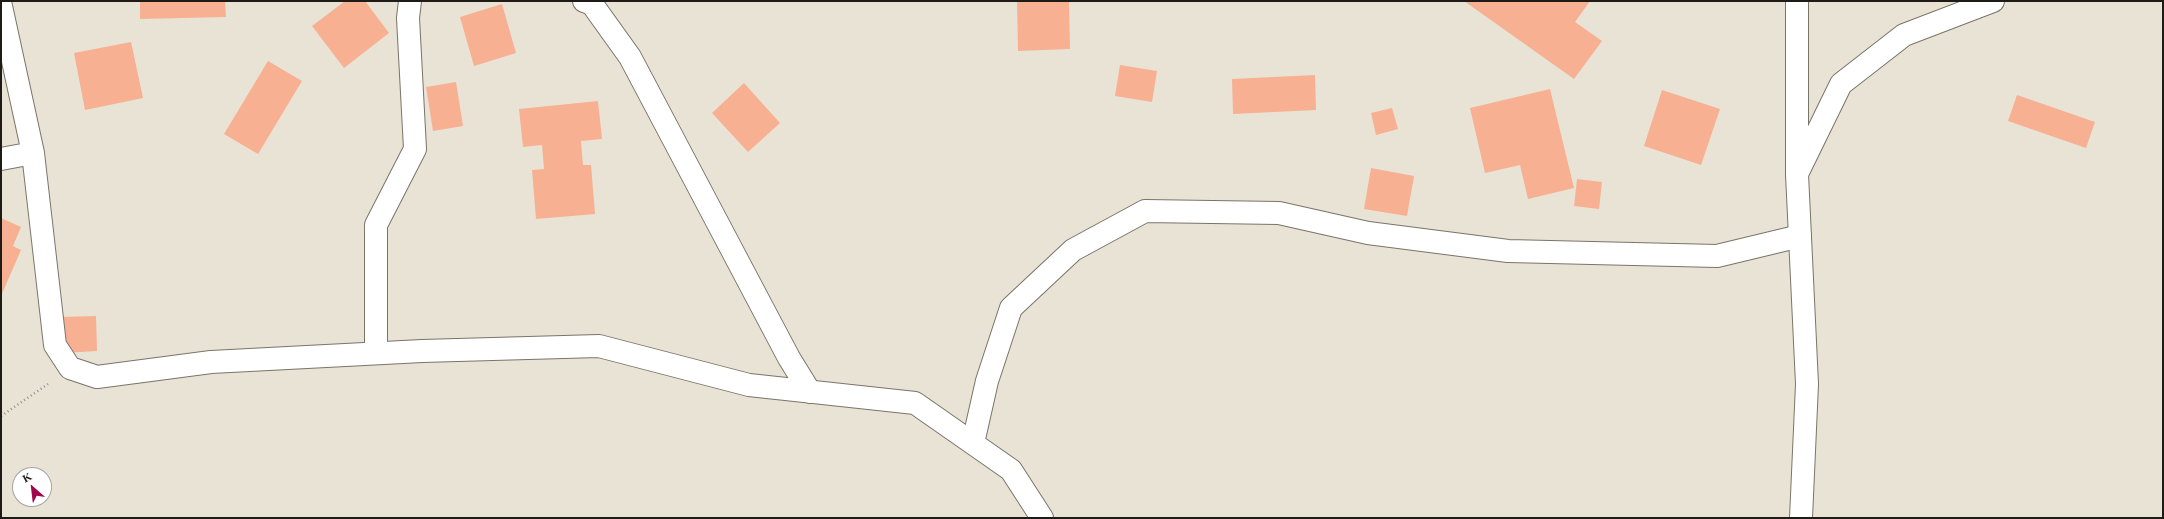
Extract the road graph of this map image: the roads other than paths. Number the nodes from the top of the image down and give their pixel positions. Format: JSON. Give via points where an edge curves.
{"nodes":[{"id":1,"x":410,"y":1,"type":"edge"},
{"id":2,"x":584,"y":1,"type":"edge"},
{"id":3,"x":1797,"y":1,"type":"edge"},
{"id":4,"x":1993,"y":1,"type":"edge"},
{"id":5,"x":1,"y":6,"type":"edge"},
{"id":6,"x":33,"y":153,"type":"junction"},
{"id":7,"x":1,"y":159,"type":"edge"},
{"id":8,"x":1797,"y":174,"type":"junction"},
{"id":9,"x":1800,"y":236,"type":"junction"},
{"id":10,"x":376,"y":353,"type":"junction"},
{"id":11,"x":810,"y":392,"type":"junction"},
{"id":12,"x":972,"y":443,"type":"junction"},
{"id":13,"x":1042,"y":518,"type":"edge"},
{"id":14,"x":1801,"y":518,"type":"edge"}],
"edges":[{"from":1,"to":10,"type":"street","via":[[408,18],[415,148],[376,225]]},
{"from":2,"to":11,"type":"street","via":[[592,4],[630,58],[789,358]]},
{"from":3,"to":8,"type":"street"},
{"from":4,"to":8,"type":"street","via":[[1904,35],[1841,84]]},
{"from":5,"to":6,"type":"street"},
{"from":6,"to":7,"type":"street"},
{"from":6,"to":10,"type":"street","via":[[55,345],[70,368],[97,377],[211,362]]},
{"from":8,"to":9,"type":"street"},
{"from":9,"to":12,"type":"street","via":[[1717,256],[1508,251],[1368,233],[1279,213],[1145,212],[1073,250],[1011,308],[987,381]]},
{"from":9,"to":14,"type":"street","via":[[1808,384]]},
{"from":10,"to":11,"type":"street","via":[[599,346],[749,386]]},
{"from":11,"to":12,"type":"street","via":[[915,404]]},
{"from":12,"to":13,"type":"street","via":[[1011,470]]}]}
